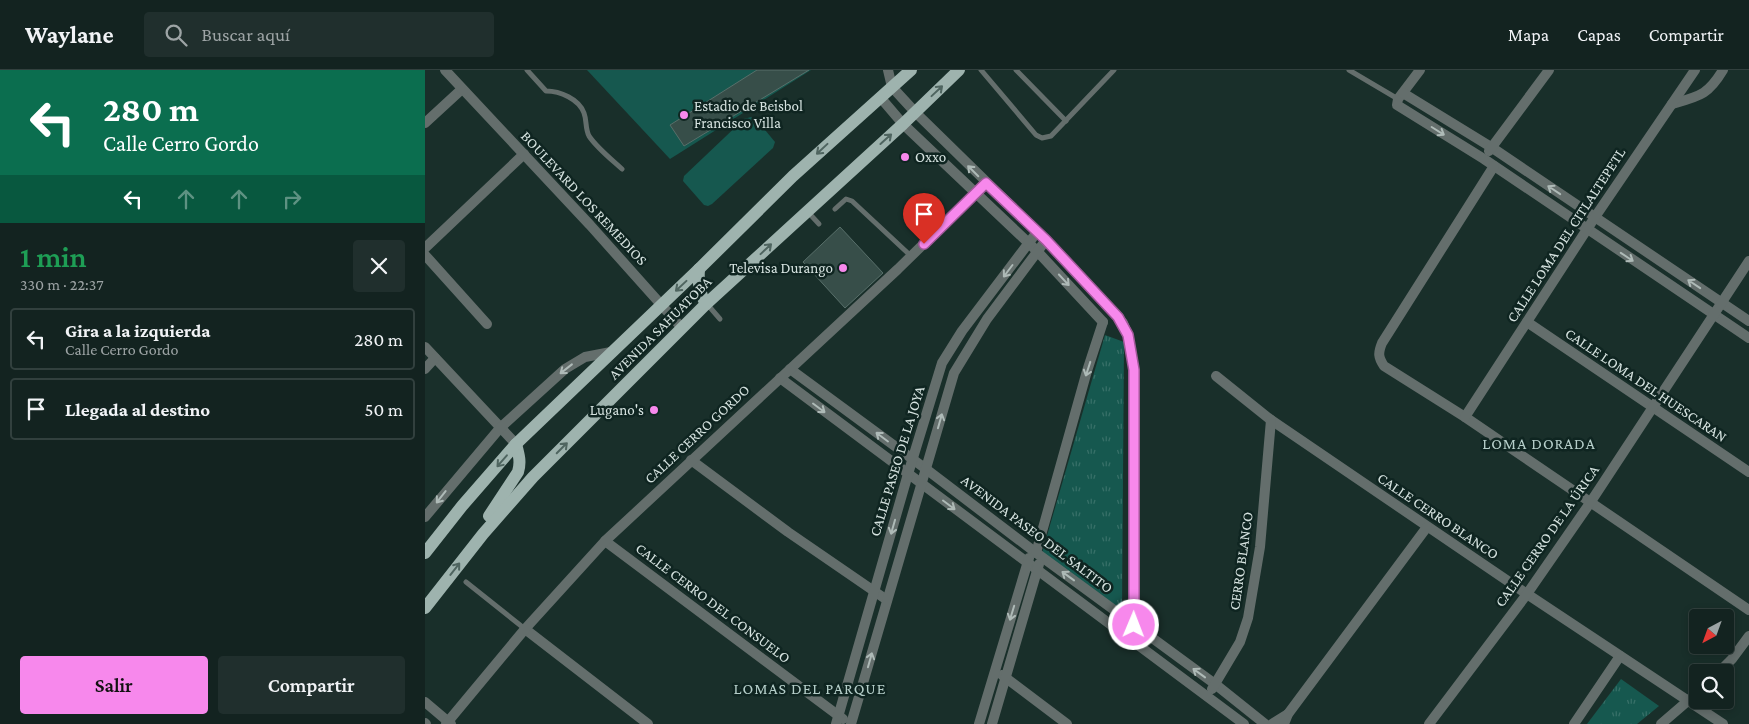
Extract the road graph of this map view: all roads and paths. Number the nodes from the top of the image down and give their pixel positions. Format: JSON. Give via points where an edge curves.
{"nodes":[{"id":1,"x":445,"y":70,"type":"edge"},
{"id":2,"x":527,"y":70,"type":"edge"},
{"id":3,"x":888,"y":70,"type":"edge"},
{"id":4,"x":911,"y":70,"type":"edge"},
{"id":5,"x":959,"y":70,"type":"edge"},
{"id":6,"x":981,"y":70,"type":"edge"},
{"id":7,"x":1016,"y":70,"type":"edge"},
{"id":8,"x":1114,"y":70,"type":"edge"},
{"id":9,"x":1349,"y":70,"type":"edge"},
{"id":10,"x":1420,"y":70,"type":"edge"},
{"id":11,"x":1549,"y":70,"type":"edge"},
{"id":12,"x":1695,"y":70,"type":"edge"},
{"id":13,"x":1723,"y":70,"type":"edge"},
{"id":14,"x":892,"y":86,"type":"junction"},
{"id":15,"x":462,"y":89,"type":"junction"},
{"id":16,"x":881,"y":97,"type":"junction"},
{"id":17,"x":1399,"y":99,"type":"junction"},
{"id":18,"x":1672,"y":104,"type":"junction"},
{"id":19,"x":915,"y":112,"type":"junction"},
{"id":20,"x":1066,"y":121,"type":"junction"},
{"id":21,"x":425,"y":123,"type":"edge"},
{"id":22,"x":903,"y":124,"type":"junction"},
{"id":23,"x":1491,"y":147,"type":"junction"},
{"id":24,"x":524,"y":154,"type":"junction"},
{"id":25,"x":1484,"y":159,"type":"junction"},
{"id":26,"x":1494,"y":166,"type":"junction"},
{"id":27,"x":622,"y":169,"type":"dead end"},
{"id":28,"x":986,"y":183,"type":"junction"},
{"id":29,"x":975,"y":193,"type":"junction"},
{"id":30,"x":835,"y":209,"type":"dead end"},
{"id":31,"x":807,"y":211,"type":"junction"},
{"id":32,"x":1595,"y":217,"type":"junction"},
{"id":33,"x":819,"y":224,"type":"dead end"},
{"id":34,"x":1587,"y":230,"type":"junction"},
{"id":35,"x":1037,"y":232,"type":"junction"},
{"id":36,"x":1046,"y":240,"type":"junction"},
{"id":37,"x":1029,"y":243,"type":"junction"},
{"id":38,"x":425,"y":248,"type":"edge"},
{"id":39,"x":1037,"y":251,"type":"junction"},
{"id":40,"x":425,"y":255,"type":"edge"},
{"id":41,"x":911,"y":256,"type":"junction"},
{"id":42,"x":1749,"y":262,"type":"edge"},
{"id":43,"x":699,"y":269,"type":"junction"},
{"id":44,"x":1721,"y":302,"type":"junction"},
{"id":45,"x":661,"y":304,"type":"junction"},
{"id":46,"x":707,"y":304,"type":"junction"},
{"id":47,"x":1713,"y":314,"type":"junction"},
{"id":48,"x":1118,"y":317,"type":"junction"},
{"id":49,"x":720,"y":319,"type":"dead end"},
{"id":50,"x":1749,"y":321,"type":"edge"},
{"id":51,"x":1103,"y":322,"type":"junction"},
{"id":52,"x":1527,"y":322,"type":"junction"},
{"id":53,"x":487,"y":324,"type":"dead end"},
{"id":54,"x":682,"y":328,"type":"junction"},
{"id":55,"x":1749,"y":338,"type":"edge"},
{"id":56,"x":425,"y":347,"type":"edge"},
{"id":57,"x":611,"y":352,"type":"junction"},
{"id":58,"x":435,"y":358,"type":"junction"},
{"id":59,"x":425,"y":369,"type":"edge"},
{"id":60,"x":790,"y":369,"type":"junction"},
{"id":61,"x":1216,"y":376,"type":"dead end"},
{"id":62,"x":780,"y":378,"type":"junction"},
{"id":63,"x":1652,"y":407,"type":"junction"},
{"id":64,"x":1465,"y":417,"type":"junction"},
{"id":65,"x":1271,"y":420,"type":"junction"},
{"id":66,"x":500,"y":428,"type":"junction"},
{"id":67,"x":516,"y":444,"type":"junction"},
{"id":68,"x":691,"y":460,"type":"junction"},
{"id":69,"x":913,"y":460,"type":"junction"},
{"id":70,"x":926,"y":469,"type":"junction"},
{"id":71,"x":1749,"y":472,"type":"edge"},
{"id":72,"x":908,"y":474,"type":"junction"},
{"id":73,"x":921,"y":484,"type":"junction"},
{"id":74,"x":1590,"y":503,"type":"junction"},
{"id":75,"x":425,"y":517,"type":"edge"},
{"id":76,"x":1427,"y":526,"type":"junction"},
{"id":77,"x":483,"y":534,"type":"junction"},
{"id":78,"x":605,"y":541,"type":"junction"},
{"id":79,"x":425,"y":553,"type":"edge"},
{"id":80,"x":1036,"y":553,"type":"junction"},
{"id":81,"x":1027,"y":563,"type":"junction"},
{"id":82,"x":1037,"y":570,"type":"junction"},
{"id":83,"x":466,"y":582,"type":"dead end"},
{"id":84,"x":874,"y":591,"type":"junction"},
{"id":85,"x":1527,"y":594,"type":"junction"},
{"id":86,"x":887,"y":600,"type":"junction"},
{"id":87,"x":425,"y":608,"type":"edge"},
{"id":88,"x":1749,"y":610,"type":"edge"},
{"id":89,"x":1134,"y":625,"type":"junction"},
{"id":90,"x":525,"y":630,"type":"junction"},
{"id":91,"x":1749,"y":636,"type":"edge"},
{"id":92,"x":1133,"y":640,"type":"junction"},
{"id":93,"x":1620,"y":656,"type":"junction"},
{"id":94,"x":1727,"y":664,"type":"edge"},
{"id":95,"x":995,"y":670,"type":"junction"},
{"id":96,"x":1006,"y":678,"type":"junction"},
{"id":97,"x":1215,"y":684,"type":"junction"},
{"id":98,"x":1207,"y":695,"type":"junction"},
{"id":99,"x":1688,"y":701,"type":"junction"},
{"id":100,"x":425,"y":702,"type":"edge"},
{"id":101,"x":1288,"y":714,"type":"junction"},
{"id":102,"x":837,"y":720,"type":"edge"},
{"id":103,"x":449,"y":723,"type":"edge"},
{"id":104,"x":648,"y":724,"type":"edge"},
{"id":105,"x":851,"y":724,"type":"edge"},
{"id":106,"x":979,"y":724,"type":"edge"},
{"id":107,"x":992,"y":724,"type":"edge"},
{"id":108,"x":1067,"y":724,"type":"edge"},
{"id":109,"x":1244,"y":724,"type":"edge"},
{"id":110,"x":1265,"y":724,"type":"edge"},
{"id":111,"x":1272,"y":724,"type":"edge"},
{"id":112,"x":1283,"y":724,"type":"edge"},
{"id":113,"x":1429,"y":724,"type":"edge"},
{"id":114,"x":1574,"y":724,"type":"edge"},
{"id":115,"x":1661,"y":724,"type":"edge"},
{"id":116,"x":1723,"y":724,"type":"edge"}],
"edges":[{"from":1,"to":15,"type":"street","name":"BOULEVARD LOS REMEDIOS"},
{"from":2,"to":27,"type":"lane","via":[[546,91],[569,96],[577,104],[584,112],[591,138]]},
{"from":3,"to":14,"type":"street"},
{"from":4,"to":14,"type":"main road","name":"AVENIDA SAHUATOBA"},
{"from":19,"to":5,"type":"main road","name":"AVENIDA SAHUATOBA","one_way":true},
{"from":6,"to":20,"type":"lane","via":[[1036,134],[1043,138],[1051,136]]},
{"from":7,"to":20,"type":"lane"},
{"from":8,"to":20,"type":"lane"},
{"from":9,"to":17,"type":"lane"},
{"from":10,"to":17,"type":"street"},
{"from":11,"to":23,"type":"street"},
{"from":12,"to":18,"type":"street","name":"CALLE LOMA DEL CITLALTEPETL"},
{"from":13,"to":18,"type":"street","via":[[1699,97]]},
{"from":14,"to":16,"type":"main road","name":"AVENIDA SAHUATOBA"},
{"from":14,"to":19,"type":"street"},
{"from":15,"to":21,"type":"street"},
{"from":15,"to":24,"type":"street","name":"BOULEVARD LOS REMEDIOS"},
{"from":16,"to":22,"type":"street"},
{"from":16,"to":43,"type":"main road","name":"AVENIDA SAHUATOBA","one_way":true,"via":[[793,176]]},
{"from":17,"to":23,"type":"street"},
{"from":17,"to":25,"type":"street","one_way":true},
{"from":18,"to":32,"type":"street","name":"CALLE LOMA DEL CITLALTEPETL"},
{"from":19,"to":22,"type":"main road","name":"AVENIDA SAHUATOBA"},
{"from":28,"to":19,"type":"street","one_way":true},
{"from":22,"to":29,"type":"street"},
{"from":31,"to":22,"type":"main road","name":"AVENIDA SAHUATOBA","one_way":true},
{"from":23,"to":25,"type":"street"},
{"from":32,"to":23,"type":"street","one_way":true},
{"from":24,"to":38,"type":"street"},
{"from":24,"to":45,"type":"street","name":"BOULEVARD LOS REMEDIOS"},
{"from":25,"to":26,"type":"street"},
{"from":26,"to":34,"type":"street"},
{"from":26,"to":64,"type":"street","via":[[1378,354],[1385,366]]},
{"from":28,"to":29,"type":"street","name":"CALLE CERRO GORDO"},
{"from":28,"to":35,"type":"street"},
{"from":29,"to":37,"type":"street"},
{"from":29,"to":41,"type":"street","name":"CALLE CERRO GORDO"},
{"from":30,"to":41,"type":"lane","via":[[846,200],[852,201]]},
{"from":31,"to":33,"type":"lane"},
{"from":46,"to":31,"type":"main road","name":"AVENIDA SAHUATOBA","one_way":true},
{"from":32,"to":34,"type":"street","name":"CALLE LOMA DEL CITLALTEPETL"},
{"from":44,"to":32,"type":"street","one_way":true},
{"from":34,"to":47,"type":"street","one_way":true},
{"from":34,"to":52,"type":"street","name":"CALLE LOMA DEL CITLALTEPETL"},
{"from":35,"to":36,"type":"street"},
{"from":35,"to":37,"type":"street","name":"CALLE PASEO DE LA JOYA"},
{"from":36,"to":39,"type":"street","name":"CALLE PASEO DE LA JOYA"},
{"from":36,"to":48,"type":"street"},
{"from":37,"to":39,"type":"street"},
{"from":37,"to":69,"type":"street","name":"CALLE PASEO DE LA JOYA","one_way":true,"via":[[962,331],[942,363]]},
{"from":39,"to":51,"type":"street","one_way":true},
{"from":70,"to":39,"type":"street","name":"CALLE PASEO DE LA JOYA","one_way":true,"via":[[957,368],[987,319]]},
{"from":40,"to":53,"type":"street"},
{"from":41,"to":60,"type":"street","name":"CALLE CERRO GORDO"},
{"from":42,"to":44,"type":"street","name":"CALLE CERRO DE LA ÚRICA"},
{"from":43,"to":45,"type":"main road","name":"AVENIDA SAHUATOBA","one_way":true},
{"from":43,"to":46,"type":"main road","via":[[699,291]]},
{"from":44,"to":47,"type":"street","name":"CALLE CERRO DE LA ÚRICA"},
{"from":44,"to":50,"type":"street"},
{"from":45,"to":54,"type":"street","name":"BOULEVARD LOS REMEDIOS"},
{"from":45,"to":57,"type":"main road","name":"AVENIDA SAHUATOBA"},
{"from":46,"to":49,"type":"lane"},
{"from":46,"to":54,"type":"main road","name":"AVENIDA SAHUATOBA"},
{"from":47,"to":55,"type":"street"},
{"from":47,"to":63,"type":"street","name":"CALLE CERRO DE LA ÚRICA"},
{"from":48,"to":51,"type":"street"},
{"from":48,"to":89,"type":"street","via":[[1128,335],[1134,370]]},
{"from":51,"to":80,"type":"street","one_way":true},
{"from":52,"to":63,"type":"street","name":"CALLE LOMA DEL HUESCARAN"},
{"from":52,"to":64,"type":"street","name":"CALLE LOMA DEL CITLALTEPETL"},
{"from":77,"to":54,"type":"main road","name":"AVENIDA SAHUATOBA","one_way":true,"via":[[533,477]]},
{"from":56,"to":58,"type":"street"},
{"from":57,"to":66,"type":"street","one_way":true,"via":[[575,362]]},
{"from":57,"to":67,"type":"main road","name":"AVENIDA SAHUATOBA"},
{"from":58,"to":59,"type":"street"},
{"from":58,"to":66,"type":"street"},
{"from":60,"to":62,"type":"street","name":"CALLE CERRO GORDO"},
{"from":69,"to":60,"type":"street","name":"AVENIDA PASEO DEL SALTITO","one_way":true},
{"from":61,"to":65,"type":"street","name":"CALLE CERRO BLANCO"},
{"from":62,"to":68,"type":"street","name":"CALLE CERRO GORDO"},
{"from":62,"to":72,"type":"street","name":"AVENIDA PASEO DEL SALTITO","one_way":true},
{"from":63,"to":71,"type":"street","name":"CALLE LOMA DEL HUESCARAN"},
{"from":63,"to":74,"type":"street","name":"CALLE CERRO DE LA ÚRICA"},
{"from":64,"to":74,"type":"street"},
{"from":65,"to":76,"type":"street","name":"CALLE CERRO BLANCO"},
{"from":65,"to":97,"type":"street","name":"CERRO BLANCO","via":[[1259,547],[1248,618],[1240,642]]},
{"from":66,"to":67,"type":"street"},
{"from":66,"to":75,"type":"street","one_way":true},
{"from":67,"to":77,"type":"main road","via":[[520,457],[518,472],[487,519]]},
{"from":67,"to":79,"type":"main road","name":"AVENIDA SAHUATOBA","one_way":true},
{"from":68,"to":78,"type":"street","name":"CALLE CERRO GORDO"},
{"from":68,"to":84,"type":"street"},
{"from":69,"to":70,"type":"street","name":"AVENIDA PASEO DEL SALTITO"},
{"from":69,"to":72,"type":"street","name":"CALLE PASEO DE LA JOYA"},
{"from":70,"to":73,"type":"street","name":"CALLE PASEO DE LA JOYA"},
{"from":70,"to":80,"type":"street","name":"AVENIDA PASEO DEL SALTITO"},
{"from":72,"to":73,"type":"street","name":"AVENIDA PASEO DEL SALTITO"},
{"from":72,"to":84,"type":"street","name":"CALLE PASEO DE LA JOYA","one_way":true},
{"from":73,"to":81,"type":"street","name":"AVENIDA PASEO DEL SALTITO","one_way":true},
{"from":73,"to":86,"type":"street","name":"CALLE PASEO DE LA JOYA"},
{"from":74,"to":85,"type":"street","name":"CALLE CERRO DE LA ÚRICA"},
{"from":74,"to":88,"type":"street"},
{"from":76,"to":85,"type":"street","name":"CALLE CERRO BLANCO"},
{"from":76,"to":101,"type":"street"},
{"from":87,"to":77,"type":"main road","name":"AVENIDA SAHUATOBA","one_way":true},
{"from":78,"to":90,"type":"street","name":"CALLE CERRO GORDO"},
{"from":78,"to":102,"type":"street","name":"CALLE CERRO DEL CONSUELO"},
{"from":80,"to":81,"type":"street"},
{"from":80,"to":82,"type":"street"},
{"from":89,"to":80,"type":"street","name":"AVENIDA PASEO DEL SALTITO","one_way":true},
{"from":81,"to":82,"type":"street","name":"AVENIDA PASEO DEL SALTITO"},
{"from":81,"to":95,"type":"street","one_way":true},
{"from":82,"to":92,"type":"street","name":"AVENIDA PASEO DEL SALTITO"},
{"from":82,"to":96,"type":"street"},
{"from":83,"to":90,"type":"lane"},
{"from":84,"to":86,"type":"street"},
{"from":84,"to":102,"type":"street","name":"CALLE PASEO DE LA JOYA"},
{"from":85,"to":93,"type":"street","name":"CALLE CERRO BLANCO"},
{"from":85,"to":113,"type":"street","name":"CALLE CERRO DE LA ÚRICA"},
{"from":105,"to":86,"type":"street","name":"CALLE PASEO DE LA JOYA","one_way":true},
{"from":89,"to":92,"type":"street"},
{"from":97,"to":89,"type":"street","name":"AVENIDA PASEO DEL SALTITO","one_way":true},
{"from":90,"to":103,"type":"street","name":"CALLE CERRO GORDO"},
{"from":90,"to":104,"type":"street"},
{"from":91,"to":94,"type":"street"},
{"from":92,"to":98,"type":"street","name":"AVENIDA PASEO DEL SALTITO"},
{"from":93,"to":99,"type":"street","name":"CALLE CERRO BLANCO"},
{"from":93,"to":114,"type":"street"},
{"from":95,"to":96,"type":"street"},
{"from":95,"to":106,"type":"street"},
{"from":96,"to":107,"type":"street"},
{"from":96,"to":108,"type":"street"},
{"from":97,"to":98,"type":"street","name":"CERRO BLANCO"},
{"from":97,"to":110,"type":"street","name":"AVENIDA PASEO DEL SALTITO"},
{"from":98,"to":109,"type":"street","name":"AVENIDA PASEO DEL SALTITO"},
{"from":99,"to":115,"type":"street"},
{"from":99,"to":116,"type":"street","name":"CALLE CERRO BLANCO"},
{"from":100,"to":103,"type":"street"},
{"from":101,"to":111,"type":"street"},
{"from":101,"to":112,"type":"street"},
{"from":102,"to":105,"type":"street","name":"CALLE CERRO DEL CONSUELO"}]}
